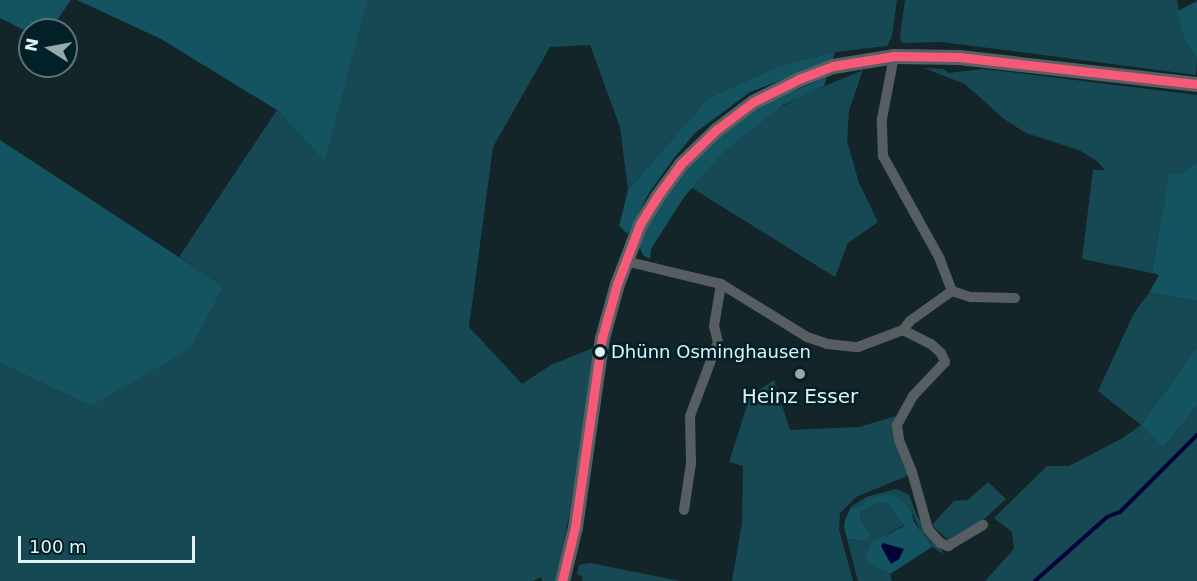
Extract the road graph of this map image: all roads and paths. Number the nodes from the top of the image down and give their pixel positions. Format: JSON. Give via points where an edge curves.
{"nodes":[{"id":1,"x":894,"y":56,"type":"junction"},
{"id":2,"x":1197,"y":84,"type":"edge"},
{"id":3,"x":625,"y":261,"type":"junction"},
{"id":4,"x":721,"y":284,"type":"junction"},
{"id":5,"x":952,"y":291,"type":"junction"},
{"id":6,"x":1015,"y":298,"type":"dead end"},
{"id":7,"x":903,"y":330,"type":"junction"},
{"id":8,"x":684,"y":510,"type":"dead end"},
{"id":9,"x":982,"y":525,"type":"dead end"},
{"id":10,"x":562,"y":581,"type":"edge"}],
"edges":[{"from":1,"to":2,"type":"main road","via":[[959,57]]},
{"from":1,"to":3,"type":"main road","via":[[833,66],[780,87],[740,112],[701,143],[670,177],[640,224]]},
{"from":1,"to":5,"type":"street","via":[[882,119],[883,156],[940,259]]},
{"from":3,"to":4,"type":"street"},
{"from":3,"to":10,"type":"main road","via":[[603,338],[575,527]]},
{"from":4,"to":7,"type":"street","via":[[807,337],[827,344],[858,347]]},
{"from":4,"to":8,"type":"street","via":[[714,326],[718,342],[690,417],[691,463]]},
{"from":5,"to":6,"type":"street","via":[[971,297]]},
{"from":5,"to":7,"type":"street"},
{"from":7,"to":9,"type":"street","via":[[931,344],[945,362],[913,396],[897,425],[928,529],[948,546]]}]}
